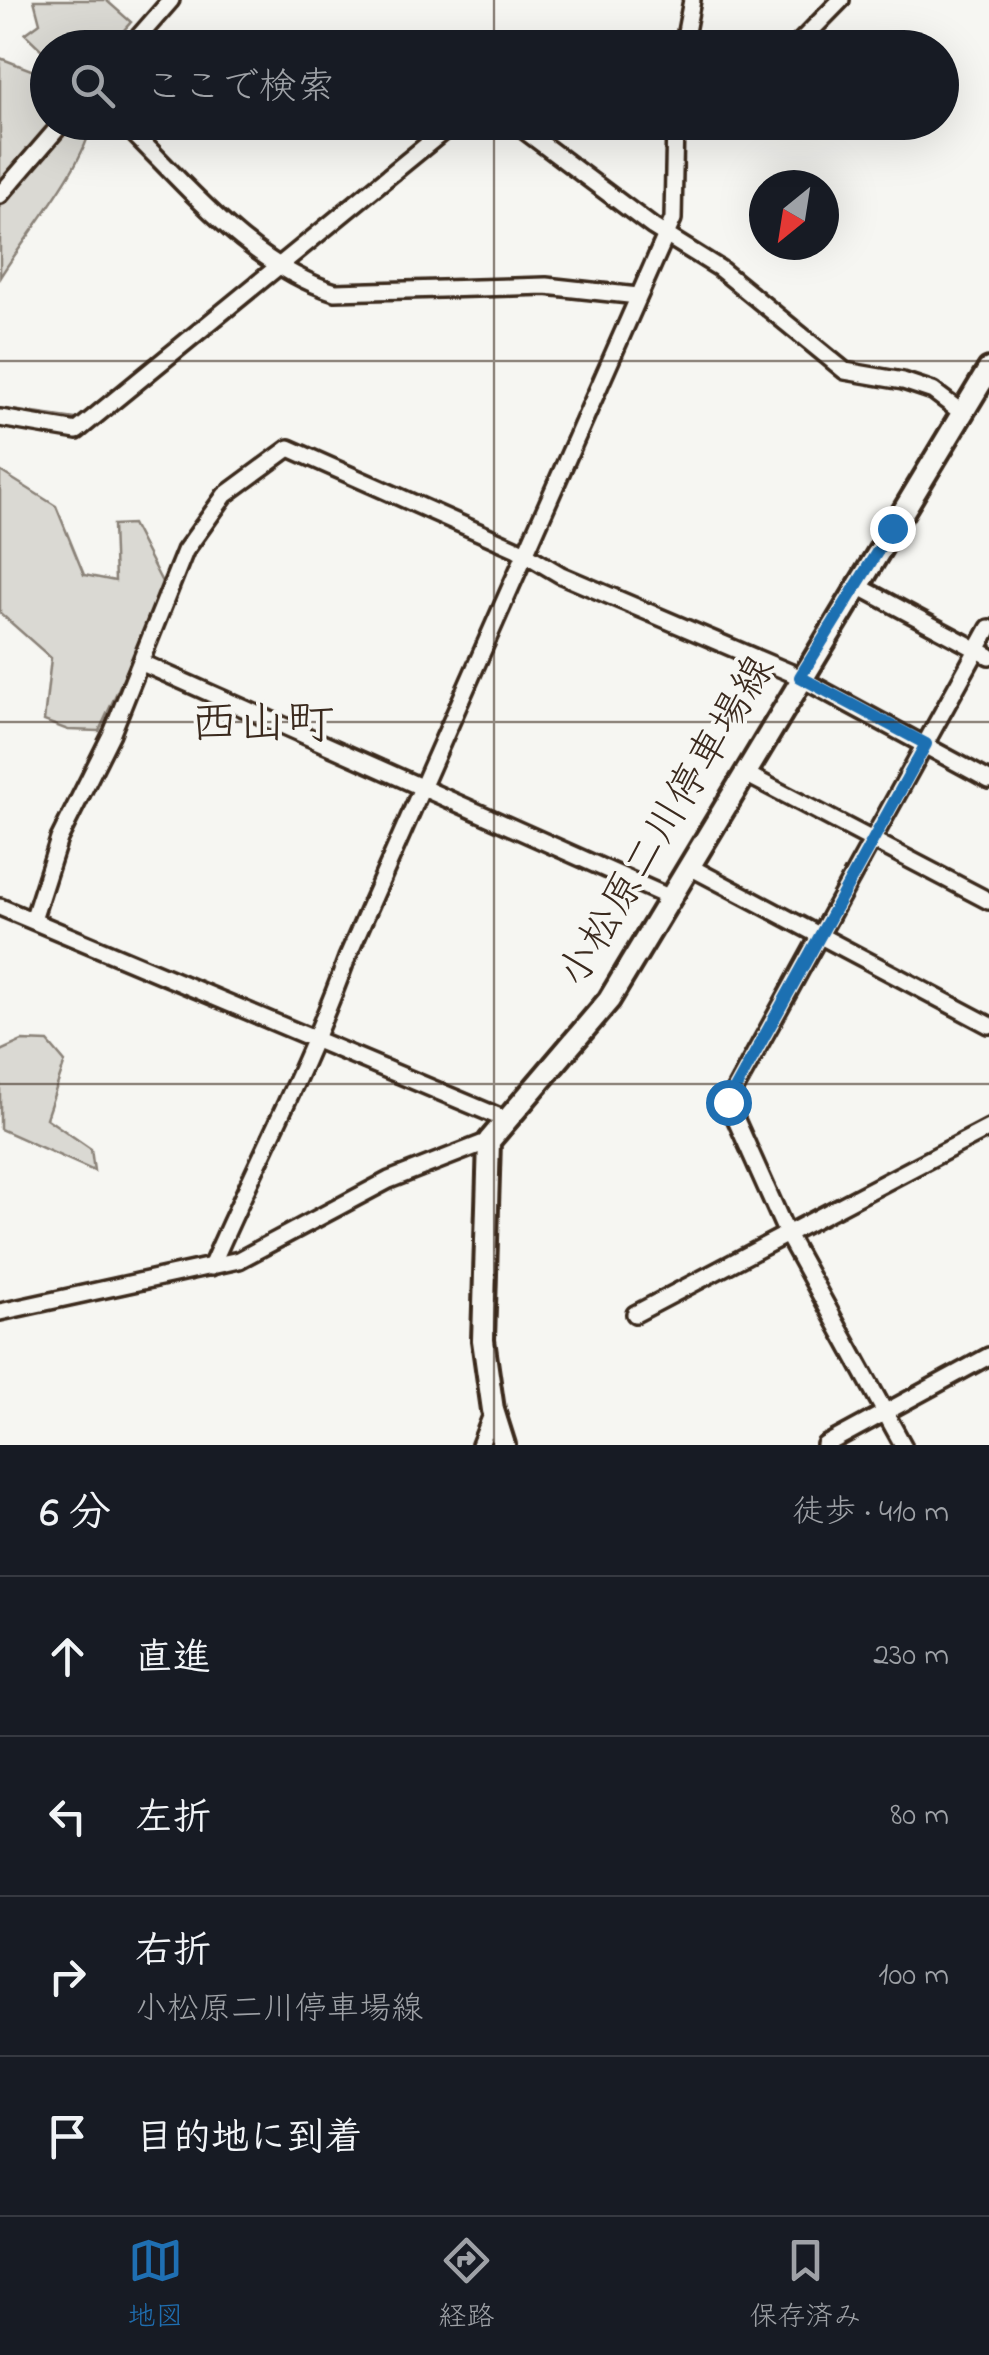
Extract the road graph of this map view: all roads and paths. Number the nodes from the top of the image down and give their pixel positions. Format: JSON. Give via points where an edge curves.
{"nodes":[{"id":1,"x":171,"y":0,"type":"edge"},
{"id":2,"x":692,"y":0,"type":"edge"},
{"id":3,"x":842,"y":0,"type":"edge"},
{"id":4,"x":145,"y":30,"type":"edge"},
{"id":5,"x":686,"y":30,"type":"edge"},
{"id":6,"x":812,"y":30,"type":"edge"},
{"id":7,"x":47,"y":140,"type":"edge"},
{"id":8,"x":140,"y":140,"type":"edge"},
{"id":9,"x":432,"y":140,"type":"edge"},
{"id":10,"x":539,"y":140,"type":"edge"},
{"id":11,"x":674,"y":140,"type":"edge"},
{"id":12,"x":0,"y":195,"type":"edge"},
{"id":13,"x":669,"y":227,"type":"junction"},
{"id":14,"x":280,"y":266,"type":"junction"},
{"id":15,"x":638,"y":296,"type":"junction"},
{"id":16,"x":989,"y":368,"type":"edge"},
{"id":17,"x":974,"y":404,"type":"edge"},
{"id":18,"x":0,"y":418,"type":"edge"},
{"id":19,"x":526,"y":554,"type":"junction"},
{"id":20,"x":858,"y":586,"type":"junction"},
{"id":21,"x":989,"y":628,"type":"edge"},
{"id":22,"x":983,"y":653,"type":"edge"},
{"id":23,"x":142,"y":664,"type":"junction"},
{"id":24,"x":800,"y":677,"type":"junction"},
{"id":25,"x":926,"y":744,"type":"junction"},
{"id":26,"x":744,"y":773,"type":"junction"},
{"id":27,"x":989,"y":780,"type":"edge"},
{"id":28,"x":423,"y":786,"type":"junction"},
{"id":29,"x":874,"y":840,"type":"junction"},
{"id":30,"x":692,"y":868,"type":"junction"},
{"id":31,"x":674,"y":899,"type":"junction"},
{"id":32,"x":989,"y":902,"type":"edge"},
{"id":33,"x":0,"y":907,"type":"edge"},
{"id":34,"x":33,"y":920,"type":"junction"},
{"id":35,"x":824,"y":935,"type":"junction"},
{"id":36,"x":989,"y":1024,"type":"edge"},
{"id":37,"x":318,"y":1038,"type":"junction"},
{"id":38,"x":507,"y":1120,"type":"junction"},
{"id":39,"x":989,"y":1128,"type":"edge"},
{"id":40,"x":489,"y":1141,"type":"junction"},
{"id":41,"x":787,"y":1234,"type":"junction"},
{"id":42,"x":211,"y":1267,"type":"junction"},
{"id":43,"x":0,"y":1312,"type":"edge"},
{"id":44,"x":635,"y":1314,"type":"dead end"},
{"id":45,"x":989,"y":1356,"type":"edge"},
{"id":46,"x":886,"y":1409,"type":"junction"},
{"id":47,"x":493,"y":1410,"type":"junction"},
{"id":48,"x":480,"y":1445,"type":"edge"},
{"id":49,"x":504,"y":1445,"type":"edge"},
{"id":50,"x":825,"y":1445,"type":"edge"},
{"id":51,"x":904,"y":1445,"type":"edge"}],
"edges":[{"from":1,"to":4,"type":"street"},
{"from":2,"to":5,"type":"street"},
{"from":3,"to":6,"type":"street"},
{"from":7,"to":12,"type":"street"},
{"from":8,"to":14,"type":"street"},
{"from":9,"to":14,"type":"street"},
{"from":10,"to":13,"type":"street"},
{"from":11,"to":13,"type":"street"},
{"from":13,"to":15,"type":"street"},
{"from":13,"to":17,"type":"street","via":[[845,372],[903,381]]},
{"from":14,"to":15,"type":"street","via":[[335,292],[546,286]]},
{"from":14,"to":18,"type":"street","via":[[77,431]]},
{"from":15,"to":19,"type":"street"},
{"from":16,"to":17,"type":"main road","name":"小松原二川停車場線"},
{"from":17,"to":20,"type":"main road","name":"小松原二川停車場線"},
{"from":19,"to":23,"type":"street","via":[[290,448],[225,495],[204,521],[185,551]]},
{"from":19,"to":24,"type":"street"},
{"from":19,"to":28,"type":"street"},
{"from":20,"to":22,"type":"street"},
{"from":20,"to":24,"type":"main road","name":"小松原二川停車場線"},
{"from":21,"to":22,"type":"street"},
{"from":22,"to":25,"type":"street"},
{"from":23,"to":28,"type":"street"},
{"from":23,"to":34,"type":"street","via":[[59,839]]},
{"from":24,"to":25,"type":"street"},
{"from":24,"to":26,"type":"main road","name":"小松原二川停車場線"},
{"from":25,"to":27,"type":"street"},
{"from":25,"to":29,"type":"street"},
{"from":26,"to":29,"type":"street"},
{"from":26,"to":30,"type":"main road","name":"小松原二川停車場線"},
{"from":28,"to":31,"type":"street"},
{"from":28,"to":37,"type":"street"},
{"from":29,"to":32,"type":"street"},
{"from":29,"to":35,"type":"street"},
{"from":30,"to":31,"type":"main road","name":"小松原二川停車場線"},
{"from":30,"to":35,"type":"street"},
{"from":31,"to":38,"type":"main road","name":"小松原二川停車場線","via":[[609,1000]]},
{"from":33,"to":34,"type":"street"},
{"from":34,"to":37,"type":"street"},
{"from":35,"to":36,"type":"street"},
{"from":35,"to":41,"type":"street","via":[[728,1102]]},
{"from":37,"to":38,"type":"street"},
{"from":37,"to":42,"type":"street","via":[[282,1103]]},
{"from":38,"to":40,"type":"main road","name":"小松原二川停車場線"},
{"from":39,"to":41,"type":"street"},
{"from":40,"to":42,"type":"street","via":[[389,1180],[239,1260]]},
{"from":40,"to":47,"type":"main road","via":[[483,1340]]},
{"from":41,"to":44,"type":"street"},
{"from":41,"to":46,"type":"street"},
{"from":42,"to":43,"type":"street"},
{"from":45,"to":46,"type":"street"},
{"from":46,"to":50,"type":"street"},
{"from":46,"to":51,"type":"street"},
{"from":47,"to":48,"type":"street"},
{"from":47,"to":49,"type":"main road"}]}
